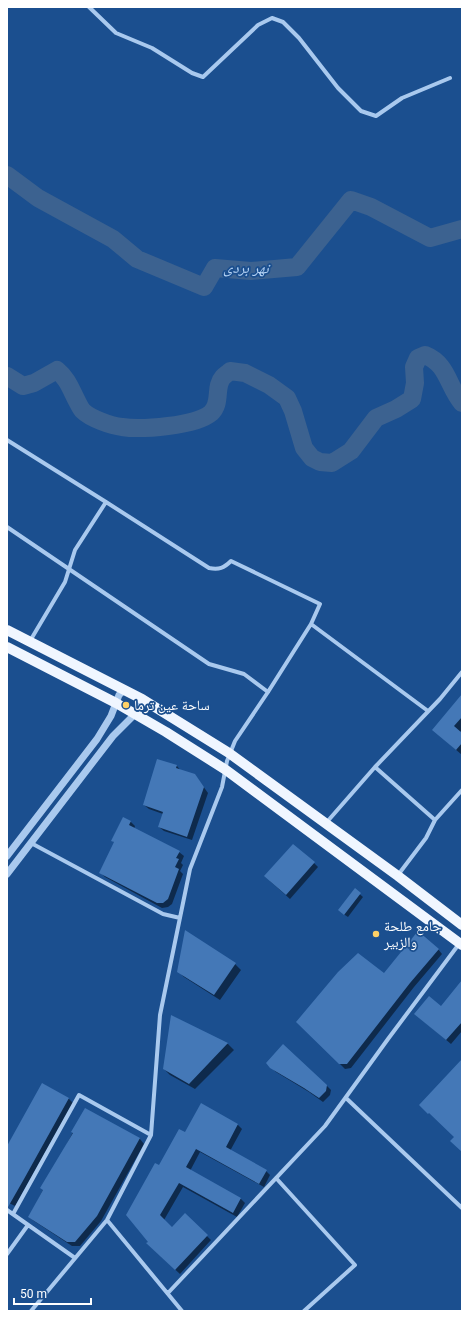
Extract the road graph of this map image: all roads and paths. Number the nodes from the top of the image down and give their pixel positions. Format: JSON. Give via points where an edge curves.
{"nodes":[{"id":1,"x":89,"y":7,"type":"edge"},
{"id":2,"x":450,"y":78,"type":"dead end"},
{"id":3,"x":7,"y":440,"type":"edge"},
{"id":4,"x":106,"y":502,"type":"junction"},
{"id":5,"x":7,"y":527,"type":"edge"},
{"id":6,"x":70,"y":568,"type":"junction"},
{"id":7,"x":311,"y":624,"type":"junction"},
{"id":8,"x":7,"y":630,"type":"edge"},
{"id":9,"x":30,"y":642,"type":"junction"},
{"id":10,"x":7,"y":647,"type":"edge"},
{"id":11,"x":462,"y":672,"type":"edge"},
{"id":12,"x":124,"y":690,"type":"junction"},
{"id":13,"x":268,"y":692,"type":"junction"},
{"id":14,"x":142,"y":699,"type":"junction"},
{"id":15,"x":116,"y":703,"type":"junction"},
{"id":16,"x":428,"y":711,"type":"junction"},
{"id":17,"x":135,"y":714,"type":"junction"},
{"id":18,"x":229,"y":753,"type":"junction"},
{"id":19,"x":375,"y":768,"type":"junction"},
{"id":20,"x":226,"y":770,"type":"junction"},
{"id":21,"x":462,"y":790,"type":"edge"},
{"id":22,"x":435,"y":820,"type":"junction"},
{"id":23,"x":326,"y":823,"type":"junction"},
{"id":24,"x":31,"y":842,"type":"junction"},
{"id":25,"x":7,"y":856,"type":"edge"},
{"id":26,"x":7,"y":874,"type":"edge"},
{"id":27,"x":398,"y":876,"type":"junction"},
{"id":28,"x":180,"y":918,"type":"junction"},
{"id":29,"x":462,"y":925,"type":"edge"},
{"id":30,"x":461,"y":944,"type":"edge"},
{"id":31,"x":346,"y":1098,"type":"junction"},
{"id":32,"x":151,"y":1135,"type":"junction"},
{"id":33,"x":276,"y":1178,"type":"junction"},
{"id":34,"x":461,"y":1205,"type":"edge"},
{"id":35,"x":7,"y":1210,"type":"edge"},
{"id":36,"x":13,"y":1214,"type":"junction"},
{"id":37,"x":107,"y":1220,"type":"junction"},
{"id":38,"x":28,"y":1225,"type":"junction"},
{"id":39,"x":7,"y":1254,"type":"edge"},
{"id":40,"x":75,"y":1258,"type":"junction"},
{"id":41,"x":168,"y":1293,"type":"junction"},
{"id":42,"x":31,"y":1311,"type":"edge"},
{"id":43,"x":182,"y":1311,"type":"edge"},
{"id":44,"x":304,"y":1311,"type":"edge"}],
"edges":[{"from":1,"to":2,"type":"street","via":[[116,32],[152,48],[203,77],[258,24],[272,18],[284,22],[338,88],[361,111],[376,116],[402,98]]},
{"from":3,"to":4,"type":"street"},
{"from":4,"to":6,"type":"street","via":[[75,550]]},
{"from":4,"to":7,"type":"street","via":[[209,568],[218,570],[231,561],[320,604]]},
{"from":5,"to":6,"type":"street"},
{"from":6,"to":9,"type":"street","via":[[65,582]]},
{"from":6,"to":13,"type":"street","via":[[209,664],[244,674]]},
{"from":7,"to":13,"type":"street"},
{"from":7,"to":16,"type":"street"},
{"from":8,"to":9,"type":"main road"},
{"from":9,"to":12,"type":"main road"},
{"from":10,"to":15,"type":"main road"},
{"from":11,"to":16,"type":"street"},
{"from":12,"to":14,"type":"main road"},
{"from":12,"to":15,"type":"street"},
{"from":13,"to":18,"type":"street"},
{"from":14,"to":17,"type":"street"},
{"from":14,"to":18,"type":"main road"},
{"from":15,"to":17,"type":"main road"},
{"from":15,"to":25,"type":"street","via":[[98,738]]},
{"from":16,"to":19,"type":"street"},
{"from":17,"to":20,"type":"main road"},
{"from":17,"to":24,"type":"street","via":[[113,736]]},
{"from":18,"to":20,"type":"street"},
{"from":18,"to":23,"type":"main road"},
{"from":19,"to":22,"type":"street"},
{"from":19,"to":23,"type":"street"},
{"from":20,"to":28,"type":"street","via":[[222,787],[190,869]]},
{"from":20,"to":30,"type":"main road"},
{"from":21,"to":22,"type":"street"},
{"from":22,"to":27,"type":"street","via":[[426,838]]},
{"from":23,"to":27,"type":"main road"},
{"from":24,"to":26,"type":"street"},
{"from":24,"to":28,"type":"street","via":[[163,914]]},
{"from":27,"to":29,"type":"main road"},
{"from":28,"to":32,"type":"street","via":[[160,1015]]},
{"from":30,"to":31,"type":"street"},
{"from":31,"to":33,"type":"street","via":[[325,1126]]},
{"from":31,"to":34,"type":"street"},
{"from":32,"to":36,"type":"street","via":[[79,1095]]},
{"from":32,"to":37,"type":"street"},
{"from":33,"to":41,"type":"street"},
{"from":33,"to":44,"type":"street","via":[[355,1265]]},
{"from":35,"to":36,"type":"street"},
{"from":36,"to":38,"type":"street"},
{"from":37,"to":40,"type":"street"},
{"from":37,"to":41,"type":"street"},
{"from":38,"to":39,"type":"street"},
{"from":38,"to":40,"type":"street"},
{"from":40,"to":42,"type":"street"},
{"from":41,"to":43,"type":"street"}]}
